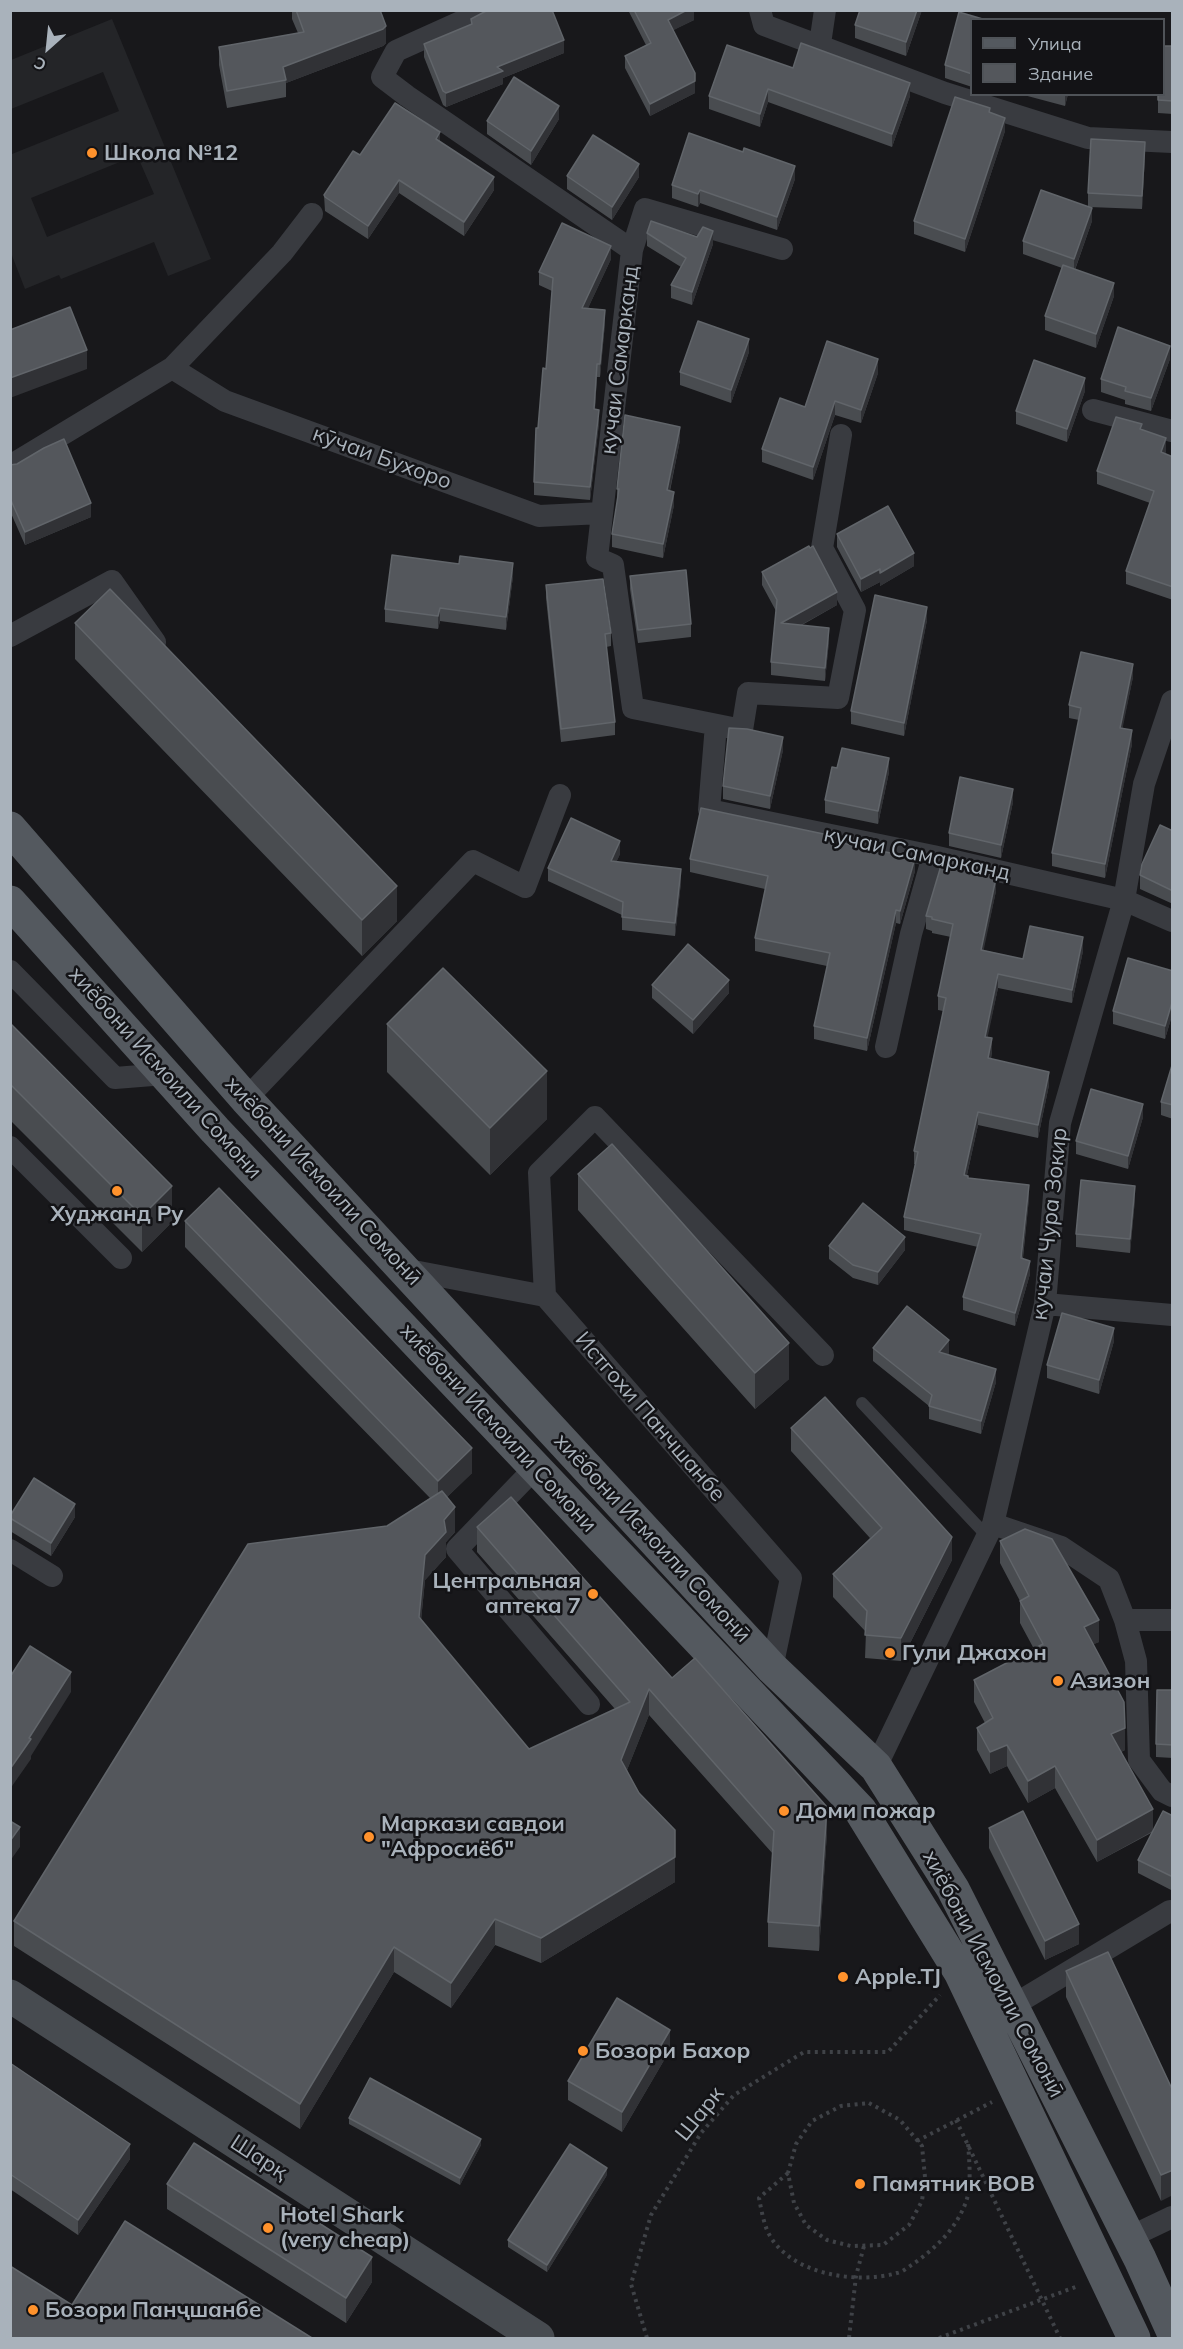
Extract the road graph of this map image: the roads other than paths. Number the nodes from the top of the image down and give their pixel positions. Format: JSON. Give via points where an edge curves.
{"nodes":[{"id":1,"x":487,"y":10,"type":"edge"},
{"id":2,"x":760,"y":10,"type":"edge"},
{"id":3,"x":825,"y":10,"type":"edge"},
{"id":4,"x":819,"y":44,"type":"junction"},
{"id":5,"x":1173,"y":142,"type":"edge"},
{"id":6,"x":312,"y":214,"type":"dead end"},
{"id":7,"x":782,"y":249,"type":"dead end"},
{"id":8,"x":633,"y":250,"type":"junction"},
{"id":9,"x":172,"y":368,"type":"junction"},
{"id":10,"x":1093,"y":410,"type":"dead end"},
{"id":11,"x":1173,"y":431,"type":"edge"},
{"id":12,"x":841,"y":435,"type":"dead end"},
{"id":13,"x":10,"y":466,"type":"edge"},
{"id":14,"x":602,"y":513,"type":"junction"},
{"id":15,"x":10,"y":636,"type":"edge"},
{"id":16,"x":157,"y":646,"type":"edge"},
{"id":17,"x":1173,"y":700,"type":"edge"},
{"id":18,"x":716,"y":725,"type":"junction"},
{"id":19,"x":560,"y":795,"type":"dead end"},
{"id":20,"x":10,"y":828,"type":"edge"},
{"id":21,"x":933,"y":856,"type":"junction"},
{"id":22,"x":1124,"y":900,"type":"junction"},
{"id":23,"x":10,"y":903,"type":"edge"},
{"id":24,"x":1173,"y":921,"type":"edge"},
{"id":25,"x":10,"y":971,"type":"edge"},
{"id":26,"x":886,"y":1047,"type":"dead end"},
{"id":27,"x":165,"y":1074,"type":"junction"},
{"id":28,"x":246,"y":1100,"type":"junction"},
{"id":29,"x":10,"y":1147,"type":"edge"},
{"id":30,"x":120,"y":1258,"type":"dead end"},
{"id":31,"x":403,"y":1269,"type":"junction"},
{"id":32,"x":545,"y":1296,"type":"junction"},
{"id":33,"x":1045,"y":1304,"type":"junction"},
{"id":34,"x":1173,"y":1315,"type":"edge"},
{"id":35,"x":823,"y":1354,"type":"dead end"},
{"id":36,"x":862,"y":1403,"type":"dead end"},
{"id":37,"x":535,"y":1468,"type":"junction"},
{"id":38,"x":990,"y":1530,"type":"junction"},
{"id":39,"x":10,"y":1551,"type":"edge"},
{"id":40,"x":52,"y":1576,"type":"dead end"},
{"id":41,"x":1125,"y":1620,"type":"junction"},
{"id":42,"x":1173,"y":1620,"type":"edge"},
{"id":43,"x":772,"y":1668,"type":"junction"},
{"id":44,"x":589,"y":1704,"type":"dead end"},
{"id":45,"x":876,"y":1767,"type":"junction"},
{"id":46,"x":1173,"y":1796,"type":"edge"},
{"id":47,"x":1170,"y":1911,"type":"dead end"},
{"id":48,"x":960,"y":1972,"type":"joint"},
{"id":49,"x":10,"y":1996,"type":"edge"},
{"id":50,"x":1012,"y":2006,"type":"junction"},
{"id":51,"x":1173,"y":2217,"type":"edge"},
{"id":52,"x":1128,"y":2238,"type":"junction"},
{"id":53,"x":1173,"y":2330,"type":"edge"},
{"id":54,"x":538,"y":2338,"type":"edge"},
{"id":55,"x":1134,"y":2338,"type":"edge"}],
"edges":[{"from":1,"to":8,"type":"street","name":"кучаи Самарканд","via":[[396,51],[382,77]]},
{"from":2,"to":4,"type":"street","via":[[764,25]]},
{"from":3,"to":4,"type":"street"},
{"from":4,"to":5,"type":"street","via":[[945,93],[1088,138]]},
{"from":6,"to":9,"type":"street","via":[[282,253]]},
{"from":7,"to":8,"type":"street","via":[[645,210]]},
{"from":8,"to":14,"type":"street","name":"кучаи Самарканд"},
{"from":9,"to":13,"type":"street"},
{"from":9,"to":14,"type":"street","name":"кӯчаи Бухоро","via":[[225,401],[539,516]]},
{"from":10,"to":11,"type":"street"},
{"from":12,"to":18,"type":"street","name":"кучаи Самарканд","via":[[822,548],[855,610],[838,699],[748,693],[742,730]]},
{"from":14,"to":18,"type":"street","name":"кучаи Самарканд","via":[[597,558],[613,565],[633,708]]},
{"from":15,"to":16,"type":"street","via":[[112,581]]},
{"from":17,"to":22,"type":"street","name":"кучаи Чура Зокир","via":[[1144,784]]},
{"from":18,"to":21,"type":"street","name":"кучаи Самарканд","via":[[709,810]]},
{"from":19,"to":28,"type":"street","via":[[525,887],[473,861]]},
{"from":20,"to":28,"type":"main road","name":"хиёбони Исмоили Сомонӣ"},
{"from":21,"to":22,"type":"street","name":"кучаи Самарканд"},
{"from":21,"to":26,"type":"street","via":[[910,934]]},
{"from":22,"to":24,"type":"street","name":"кучаи Самарканд"},
{"from":22,"to":33,"type":"street","name":"кучаи Чура Зокир","via":[[1060,1123]]},
{"from":23,"to":27,"type":"main road","name":"хиёбони Исмоили Сомони"},
{"from":25,"to":27,"type":"street","via":[[115,1078]]},
{"from":27,"to":37,"type":"main road","name":"хиёбони Исмоили Сомони"},
{"from":28,"to":31,"type":"main road","name":"хиёбони Исмоили Сомонӣ"},
{"from":29,"to":30,"type":"street"},
{"from":31,"to":32,"type":"street"},
{"from":31,"to":43,"type":"main road","name":"хиёбони Исмоили Сомонӣ"},
{"from":32,"to":35,"type":"street","via":[[539,1173],[595,1118]]},
{"from":32,"to":43,"type":"street","name":"Истгохи Панчшанбе","via":[[791,1578]]},
{"from":33,"to":34,"type":"street"},
{"from":33,"to":38,"type":"street","name":"кучаи Чура Зокир"},
{"from":36,"to":38,"type":"lane"},
{"from":37,"to":44,"type":"street","via":[[457,1549]]},
{"from":37,"to":48,"type":"main road","name":"хиёбони Исмоили Сомони","via":[[860,1810]]},
{"from":38,"to":41,"type":"street","via":[[1061,1547],[1109,1578]]},
{"from":38,"to":45,"type":"street","name":"кучаи Чура Зокир"},
{"from":39,"to":40,"type":"street"},
{"from":41,"to":42,"type":"street"},
{"from":41,"to":46,"type":"street","via":[[1136,1661],[1139,1760],[1162,1791]]},
{"from":43,"to":45,"type":"main road","name":"хиёбони Исмоили Сомонӣ"},
{"from":45,"to":50,"type":"main road","name":"хиёбони Исмоили Сомонӣ","via":[[953,1889]]},
{"from":47,"to":50,"type":"street"},
{"from":48,"to":55,"type":"main road","name":"хиёбони Исмоили Сомонӣ"},
{"from":49,"to":54,"type":"main road","name":"Шарқ"},
{"from":50,"to":52,"type":"main road","name":"хиёбони Исмоили Сомонӣ"},
{"from":51,"to":52,"type":"street"},
{"from":52,"to":53,"type":"main road","name":"хиёбони Исмоили Сомонӣ"}]}
